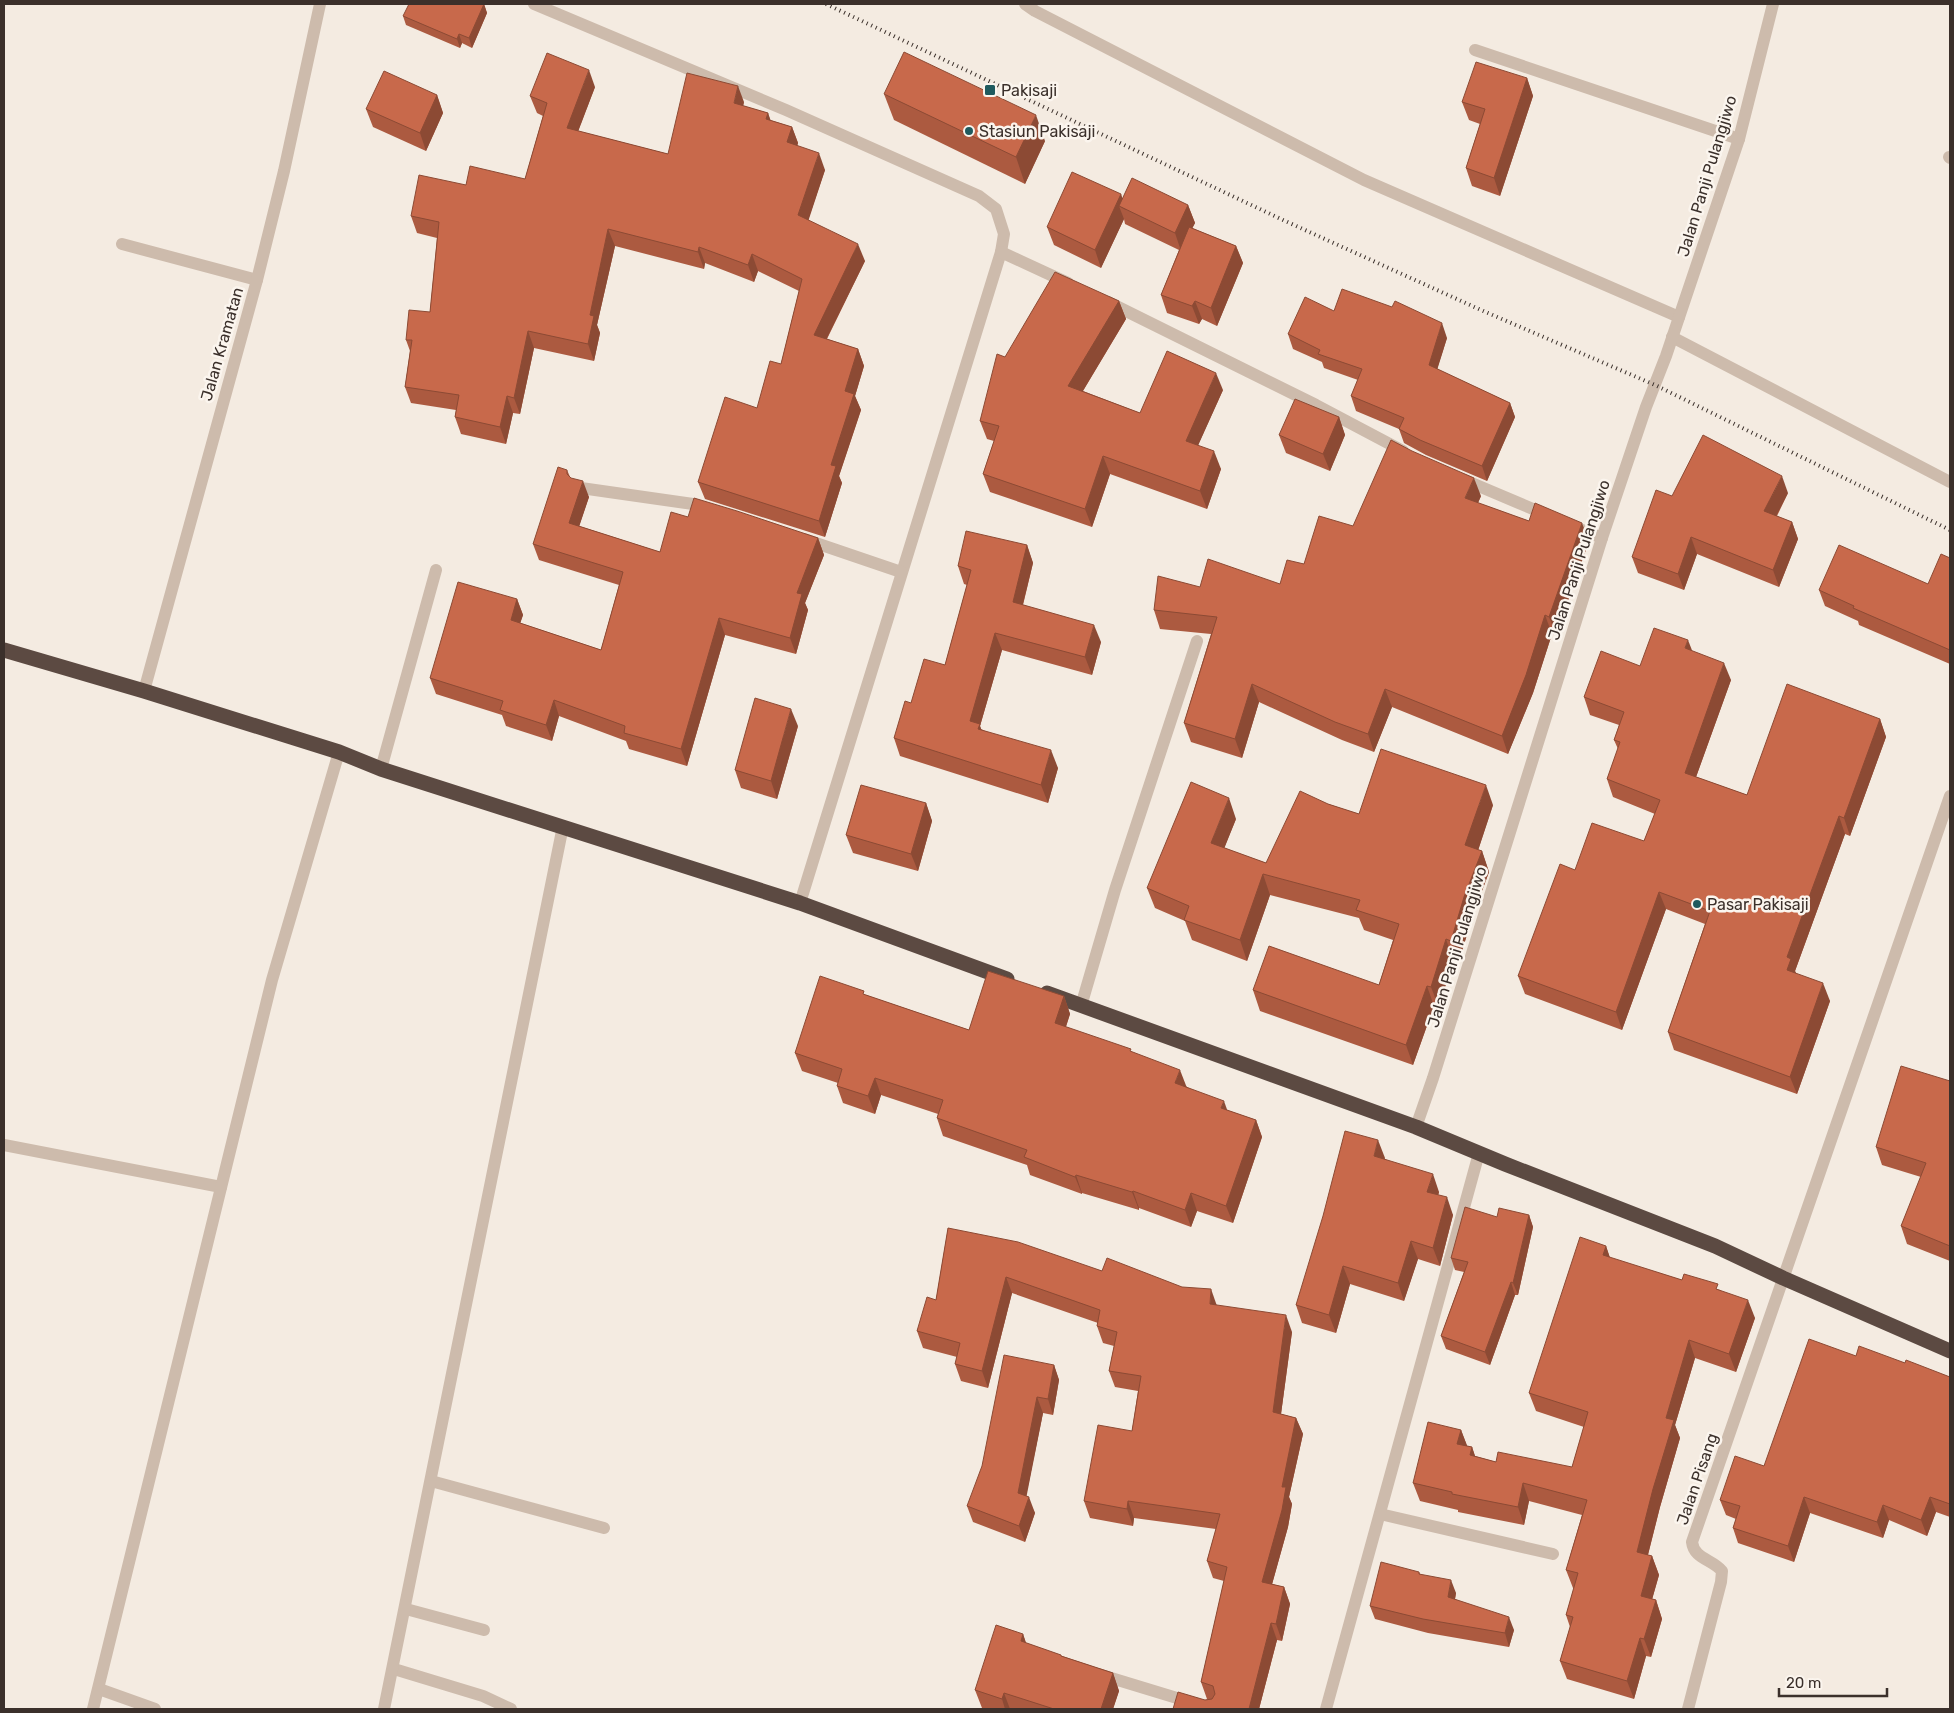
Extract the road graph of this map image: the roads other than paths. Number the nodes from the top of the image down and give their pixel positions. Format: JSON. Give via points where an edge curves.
{"nodes":[{"id":1,"x":320,"y":4,"type":"edge"},
{"id":2,"x":534,"y":4,"type":"edge"},
{"id":3,"x":1025,"y":4,"type":"edge"},
{"id":4,"x":1774,"y":4,"type":"edge"},
{"id":5,"x":1475,"y":50,"type":"dead end"},
{"id":6,"x":1738,"y":139,"type":"junction"},
{"id":7,"x":122,"y":244,"type":"dead end"},
{"id":8,"x":1001,"y":252,"type":"junction"},
{"id":9,"x":257,"y":280,"type":"junction"},
{"id":10,"x":1082,"y":290,"type":"edge"},
{"id":11,"x":1100,"y":299,"type":"edge"},
{"id":12,"x":1679,"y":317,"type":"junction"},
{"id":13,"x":1672,"y":337,"type":"junction"},
{"id":14,"x":1413,"y":457,"type":"edge"},
{"id":15,"x":1447,"y":473,"type":"edge"},
{"id":16,"x":1950,"y":482,"type":"edge"},
{"id":17,"x":582,"y":488,"type":"edge"},
{"id":18,"x":719,"y":512,"type":"edge"},
{"id":19,"x":791,"y":534,"type":"edge"},
{"id":20,"x":1602,"y":538,"type":"junction"},
{"id":21,"x":436,"y":570,"type":"dead end"},
{"id":22,"x":901,"y":572,"type":"junction"},
{"id":23,"x":1197,"y":641,"type":"dead end"},
{"id":24,"x":4,"y":650,"type":"edge"},
{"id":25,"x":144,"y":691,"type":"junction"},
{"id":26,"x":339,"y":752,"type":"junction"},
{"id":27,"x":381,"y":769,"type":"junction"},
{"id":28,"x":1950,"y":796,"type":"edge"},
{"id":29,"x":563,"y":826,"type":"junction"},
{"id":30,"x":800,"y":903,"type":"junction"},
{"id":31,"x":1081,"y":1006,"type":"junction"},
{"id":32,"x":1416,"y":1127,"type":"junction"},
{"id":33,"x":4,"y":1145,"type":"edge"},
{"id":34,"x":1479,"y":1153,"type":"junction"},
{"id":35,"x":220,"y":1187,"type":"junction"},
{"id":36,"x":1783,"y":1278,"type":"junction"},
{"id":37,"x":1950,"y":1352,"type":"edge"},
{"id":38,"x":431,"y":1481,"type":"junction"},
{"id":39,"x":1380,"y":1514,"type":"junction"},
{"id":40,"x":604,"y":1528,"type":"dead end"},
{"id":41,"x":1553,"y":1554,"type":"dead end"},
{"id":42,"x":406,"y":1609,"type":"junction"},
{"id":43,"x":484,"y":1630,"type":"dead end"},
{"id":44,"x":394,"y":1669,"type":"junction"},
{"id":45,"x":1084,"y":1669,"type":"edge"},
{"id":46,"x":99,"y":1689,"type":"junction"},
{"id":47,"x":93,"y":1709,"type":"edge"},
{"id":48,"x":155,"y":1709,"type":"edge"},
{"id":49,"x":384,"y":1709,"type":"edge"},
{"id":50,"x":511,"y":1709,"type":"edge"},
{"id":51,"x":1213,"y":1709,"type":"edge"},
{"id":52,"x":1326,"y":1709,"type":"edge"},
{"id":53,"x":1688,"y":1709,"type":"edge"}],
"edges":[{"from":1,"to":9,"type":"street","name":"Jalan Kramatan"},
{"from":2,"to":8,"type":"street","via":[[786,110],[979,196],[996,209],[1004,234]]},
{"from":3,"to":12,"type":"street","via":[[1364,180]]},
{"from":4,"to":6,"type":"street","name":"Jalan Panji Pulangjiwo"},
{"from":5,"to":6,"type":"street"},
{"from":6,"to":12,"type":"street","name":"Jalan Panji Pulangjiwo"},
{"from":7,"to":9,"type":"street"},
{"from":8,"to":10,"type":"street"},
{"from":8,"to":22,"type":"street"},
{"from":9,"to":25,"type":"street","name":"Jalan Kramatan"},
{"from":11,"to":14,"type":"street","via":[[1164,328]]},
{"from":12,"to":13,"type":"street","name":"Jalan Panji Pulangjiwo"},
{"from":13,"to":16,"type":"street"},
{"from":13,"to":20,"type":"street","name":"Jalan Panji Pulangjiwo"},
{"from":15,"to":20,"type":"street"},
{"from":17,"to":18,"type":"street","via":[[693,504]]},
{"from":19,"to":22,"type":"street"},
{"from":20,"to":32,"type":"street","name":"Jalan Panji Pulangjiwo"},
{"from":21,"to":27,"type":"street"},
{"from":22,"to":30,"type":"street"},
{"from":23,"to":31,"type":"street","via":[[1115,890]]},
{"from":24,"to":25,"type":"highway"},
{"from":25,"to":26,"type":"highway"},
{"from":26,"to":27,"type":"highway"},
{"from":26,"to":35,"type":"street","via":[[272,980]]},
{"from":27,"to":29,"type":"highway"},
{"from":28,"to":36,"type":"street"},
{"from":29,"to":30,"type":"highway"},
{"from":29,"to":38,"type":"street"},
{"from":30,"to":31,"type":"highway"},
{"from":31,"to":32,"type":"highway"},
{"from":32,"to":34,"type":"highway"},
{"from":33,"to":35,"type":"street"},
{"from":34,"to":36,"type":"highway","via":[[1715,1246]]},
{"from":34,"to":39,"type":"street"},
{"from":35,"to":46,"type":"street"},
{"from":36,"to":37,"type":"highway"},
{"from":36,"to":53,"type":"street","name":"Jalan Pisang","via":[[1692,1542],[1697,1554],[1722,1571]]},
{"from":38,"to":40,"type":"street"},
{"from":38,"to":42,"type":"street"},
{"from":39,"to":41,"type":"street"},
{"from":39,"to":52,"type":"street"},
{"from":42,"to":43,"type":"street"},
{"from":42,"to":44,"type":"street"},
{"from":44,"to":49,"type":"street"},
{"from":44,"to":50,"type":"street","via":[[483,1696]]},
{"from":45,"to":51,"type":"street"},
{"from":46,"to":47,"type":"street"},
{"from":46,"to":48,"type":"street"}]}
